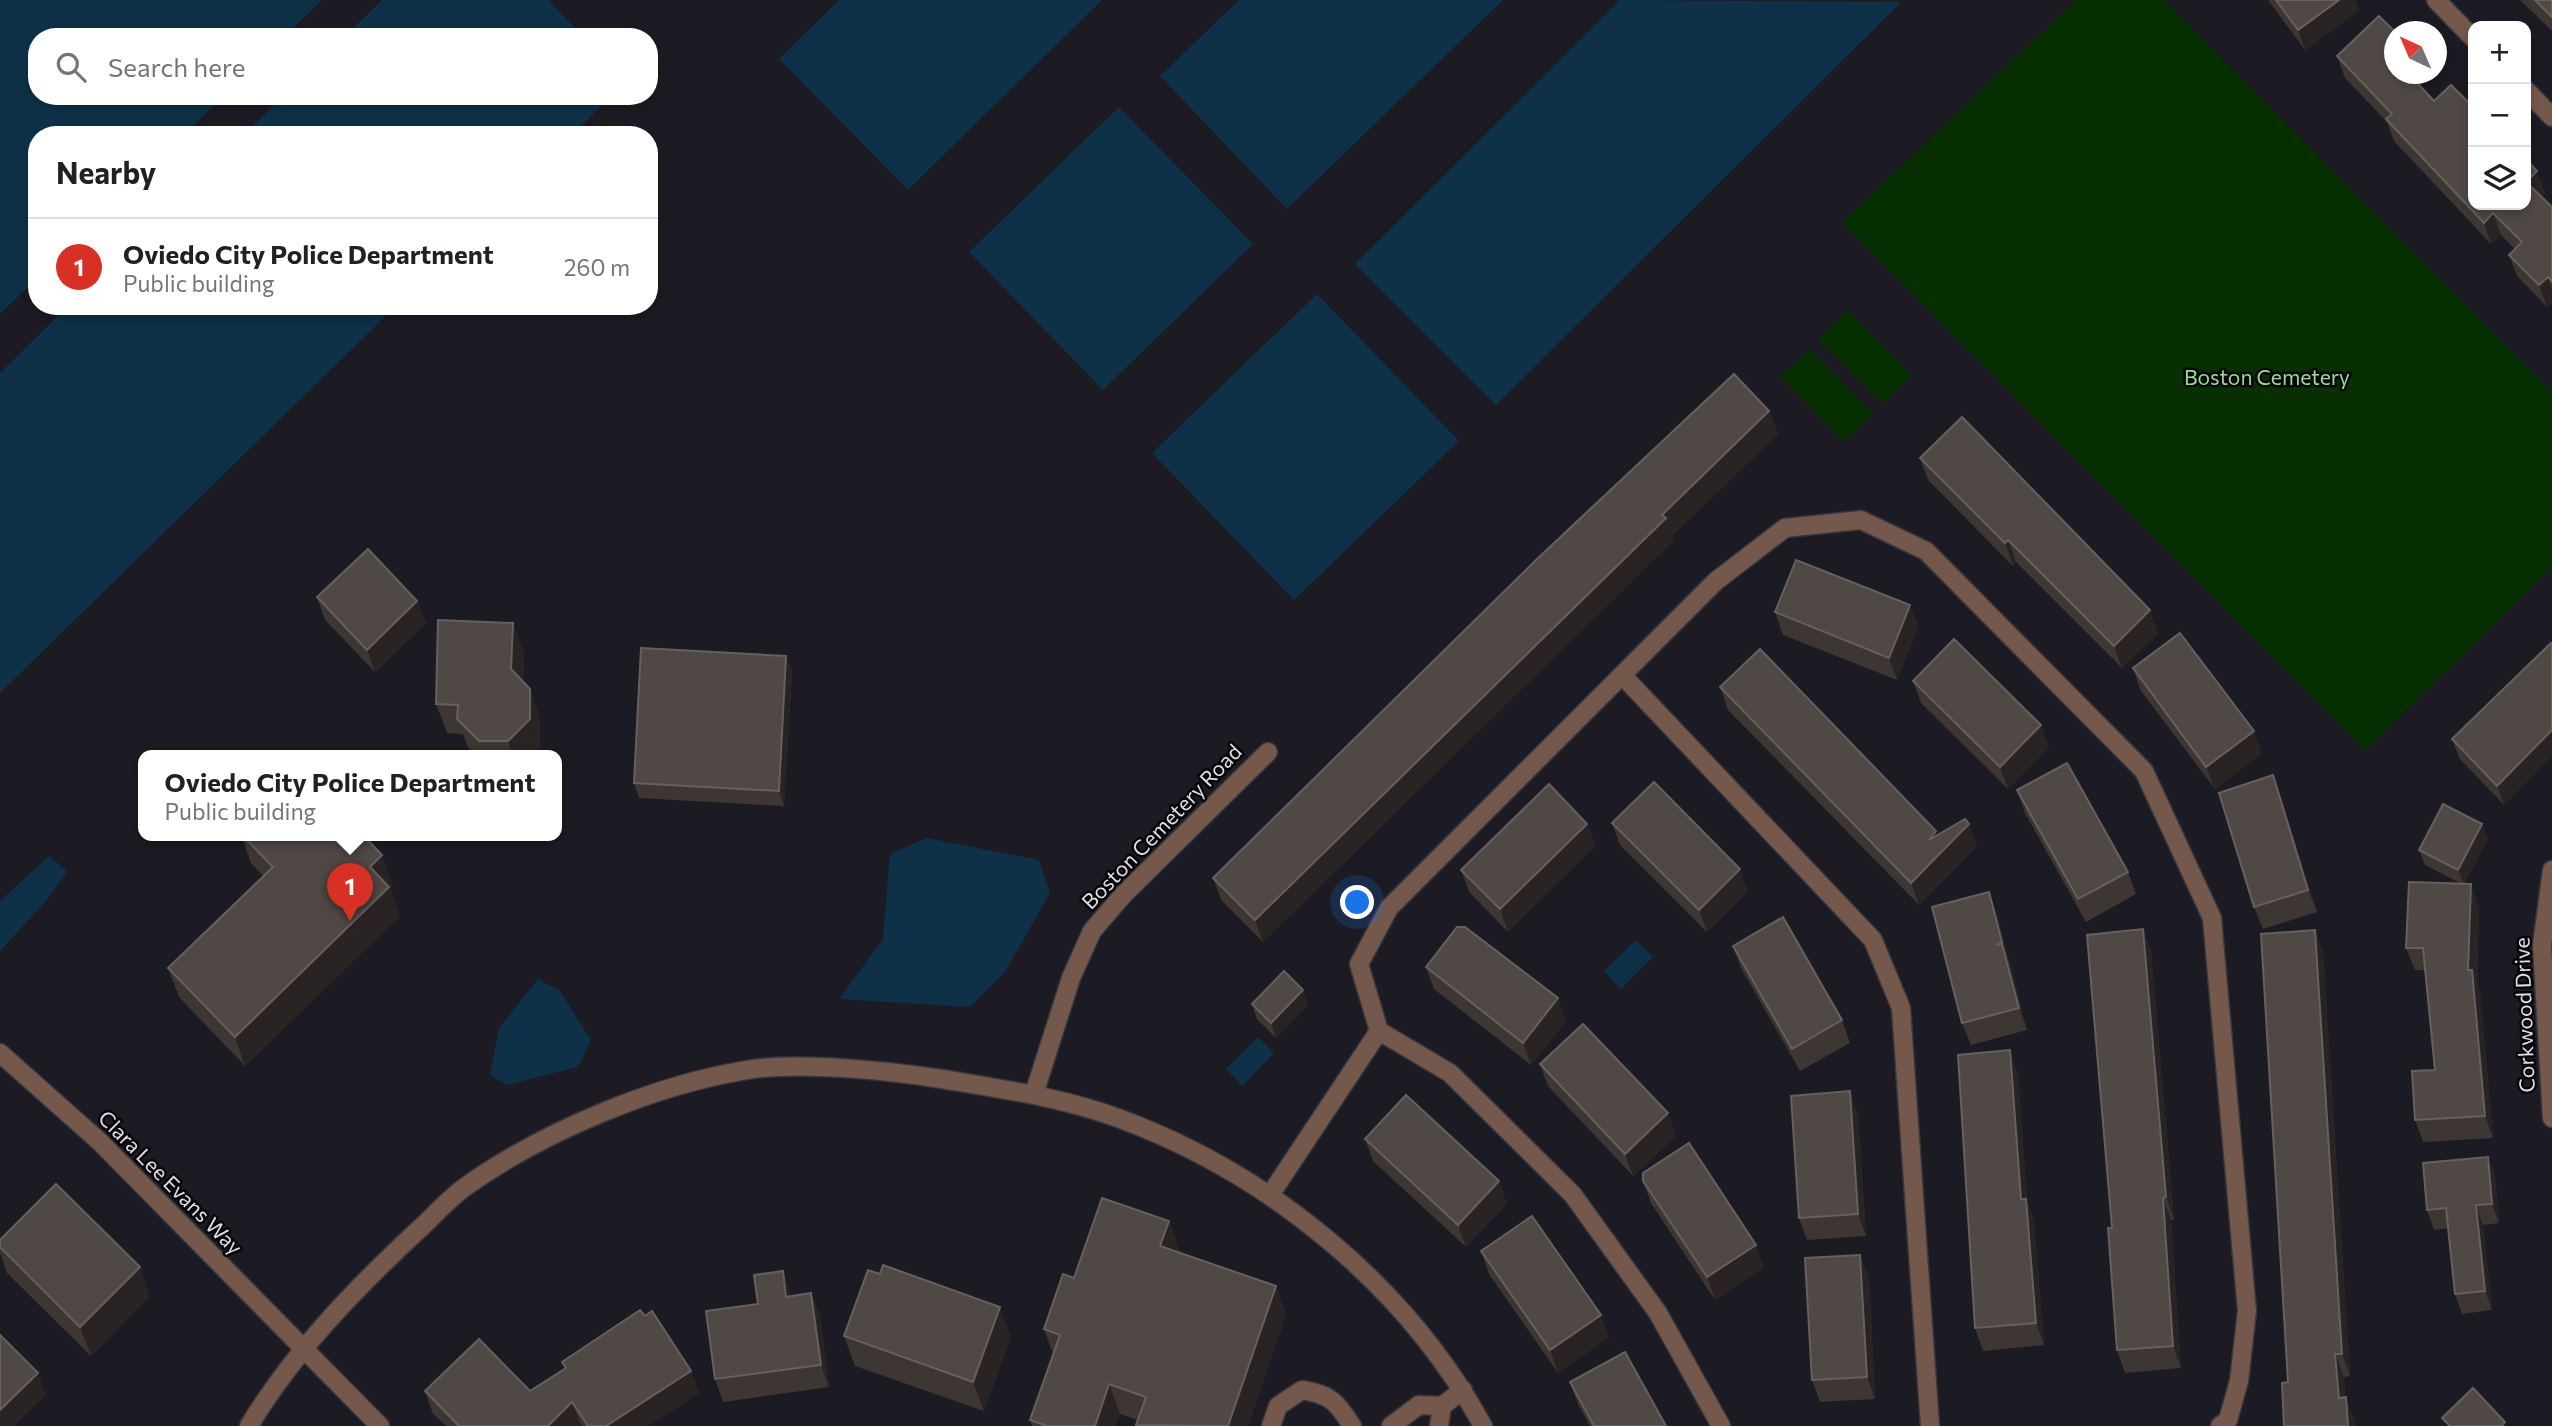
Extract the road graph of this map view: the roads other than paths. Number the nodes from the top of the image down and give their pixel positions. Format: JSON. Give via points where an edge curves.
{"nodes":[{"id":1,"x":2436,"y":0,"type":"edge"},
{"id":2,"x":2468,"y":32,"type":"edge"},
{"id":3,"x":2531,"y":95,"type":"edge"},
{"id":4,"x":2552,"y":117,"type":"edge"},
{"id":5,"x":1622,"y":675,"type":"junction"},
{"id":6,"x":1268,"y":752,"type":"dead end"},
{"id":7,"x":2552,"y":870,"type":"edge"},
{"id":8,"x":2547,"y":945,"type":"edge"},
{"id":9,"x":1379,"y":1031,"type":"junction"},
{"id":10,"x":0,"y":1053,"type":"edge"},
{"id":11,"x":1034,"y":1094,"type":"junction"},
{"id":12,"x":2552,"y":1118,"type":"edge"},
{"id":13,"x":1270,"y":1195,"type":"junction"},
{"id":14,"x":304,"y":1350,"type":"junction"},
{"id":15,"x":1463,"y":1390,"type":"junction"},
{"id":16,"x":1442,"y":1406,"type":"junction"},
{"id":17,"x":249,"y":1426,"type":"edge"},
{"id":18,"x":380,"y":1426,"type":"edge"},
{"id":19,"x":1270,"y":1426,"type":"edge"},
{"id":20,"x":1352,"y":1426,"type":"edge"},
{"id":21,"x":1391,"y":1426,"type":"edge"},
{"id":22,"x":1439,"y":1426,"type":"edge"},
{"id":23,"x":1483,"y":1426,"type":"edge"},
{"id":24,"x":1721,"y":1426,"type":"edge"},
{"id":25,"x":1930,"y":1426,"type":"edge"},
{"id":26,"x":2220,"y":1426,"type":"edge"}],
"edges":[{"from":1,"to":2,"type":"street"},
{"from":3,"to":4,"type":"street"},
{"from":5,"to":9,"type":"street","via":[[1389,908],[1359,964]]},
{"from":5,"to":25,"type":"street","via":[[1873,940],[1900,1008]]},
{"from":5,"to":26,"type":"street","via":[[1716,581],[1785,528],[1861,520],[1926,551],[2144,771],[2212,918],[2247,1311],[2239,1381],[2228,1420]]},
{"from":6,"to":11,"type":"street","name":"Boston Cemetery Road","via":[[1092,931],[1071,978]]},
{"from":7,"to":8,"type":"street","name":"Corkwood Drive"},
{"from":8,"to":12,"type":"street","name":"Corkwood Drive"},
{"from":9,"to":13,"type":"street"},
{"from":9,"to":24,"type":"street","via":[[1450,1073],[1573,1195],[1658,1313]]},
{"from":10,"to":14,"type":"street","name":"Clara Lee Evans Way","via":[[100,1142]]},
{"from":11,"to":13,"type":"street","via":[[1146,1129]]},
{"from":11,"to":14,"type":"street","via":[[903,1073],[750,1069],[629,1103],[533,1145],[464,1188],[378,1267]]},
{"from":13,"to":15,"type":"street","via":[[1374,1282],[1430,1344]]},
{"from":14,"to":17,"type":"street"},
{"from":14,"to":18,"type":"street","name":"Clara Lee Evans Way"},
{"from":15,"to":16,"type":"street"},
{"from":15,"to":23,"type":"street"},
{"from":16,"to":21,"type":"street","via":[[1419,1405]]},
{"from":16,"to":22,"type":"street"},
{"from":19,"to":20,"type":"street","via":[[1278,1406],[1302,1390],[1324,1393]]}]}
